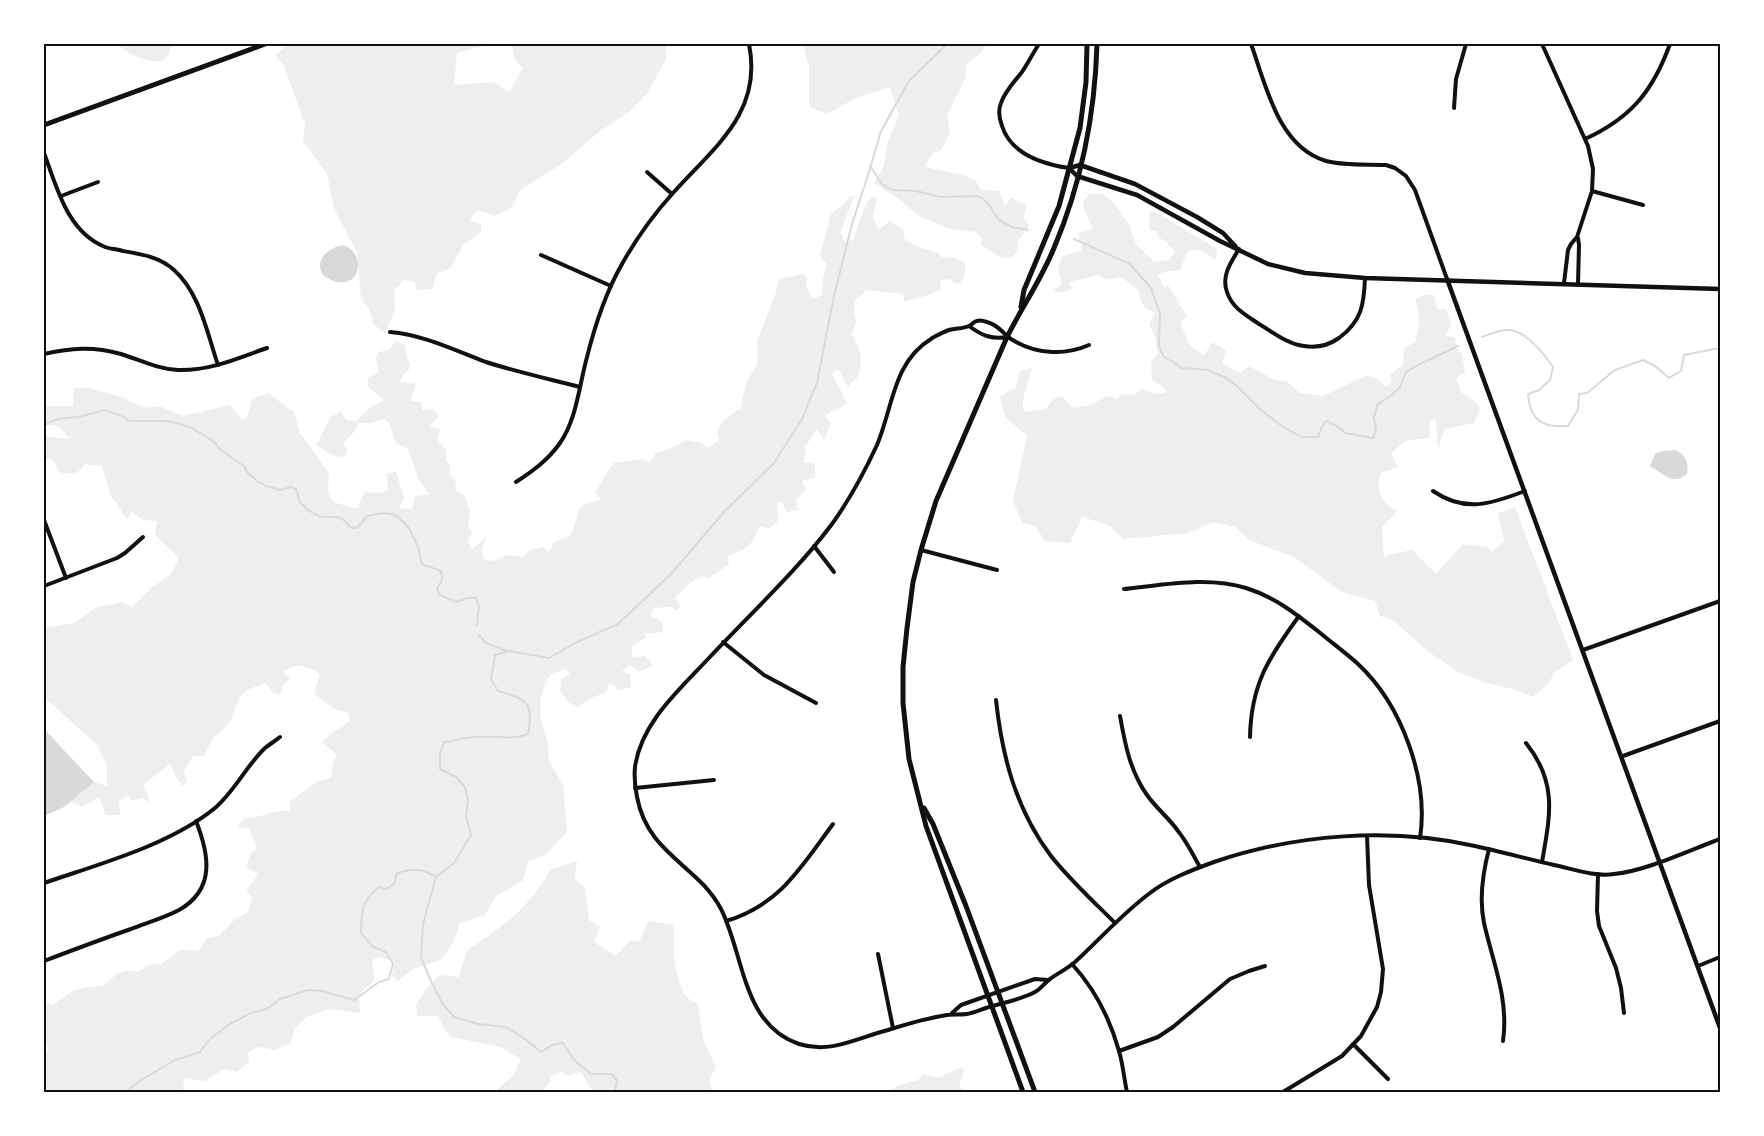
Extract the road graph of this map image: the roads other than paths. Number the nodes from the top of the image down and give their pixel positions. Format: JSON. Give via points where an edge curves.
{"nodes":[{"id":1,"x":265,"y":44,"type":"edge"},
{"id":2,"x":749,"y":44,"type":"edge"},
{"id":3,"x":1039,"y":44,"type":"edge"},
{"id":4,"x":1087,"y":44,"type":"edge"},
{"id":5,"x":1097,"y":44,"type":"edge"},
{"id":6,"x":1251,"y":44,"type":"edge"},
{"id":7,"x":1466,"y":44,"type":"edge"},
{"id":8,"x":1491,"y":44,"type":"edge"},
{"id":9,"x":1508,"y":44,"type":"edge"},
{"id":10,"x":1542,"y":44,"type":"edge"},
{"id":11,"x":1670,"y":44,"type":"edge"},
{"id":12,"x":1454,"y":108,"type":"dead end"},
{"id":13,"x":44,"y":125,"type":"edge"},
{"id":14,"x":1585,"y":139,"type":"junction"},
{"id":15,"x":44,"y":153,"type":"edge"},
{"id":16,"x":1080,"y":165,"type":"junction"},
{"id":17,"x":1069,"y":168,"type":"junction"},
{"id":18,"x":647,"y":172,"type":"dead end"},
{"id":19,"x":1077,"y":176,"type":"junction"},
{"id":20,"x":98,"y":182,"type":"dead end"},
{"id":21,"x":1592,"y":191,"type":"junction"},
{"id":22,"x":672,"y":194,"type":"junction"},
{"id":23,"x":60,"y":196,"type":"junction"},
{"id":24,"x":1643,"y":205,"type":"dead end"},
{"id":25,"x":1577,"y":237,"type":"junction"},
{"id":26,"x":1239,"y":249,"type":"junction"},
{"id":27,"x":541,"y":255,"type":"dead end"},
{"id":28,"x":1365,"y":278,"type":"junction"},
{"id":29,"x":1447,"y":279,"type":"junction"},
{"id":30,"x":1564,"y":283,"type":"junction"},
{"id":31,"x":1578,"y":284,"type":"junction"},
{"id":32,"x":611,"y":286,"type":"junction"},
{"id":33,"x":1720,"y":289,"type":"edge"},
{"id":34,"x":1020,"y":312,"type":"junction"},
{"id":35,"x":969,"y":326,"type":"junction"},
{"id":36,"x":390,"y":332,"type":"dead end"},
{"id":37,"x":1007,"y":337,"type":"junction"},
{"id":38,"x":1089,"y":345,"type":"dead end"},
{"id":39,"x":267,"y":348,"type":"dead end"},
{"id":40,"x":44,"y":354,"type":"edge"},
{"id":41,"x":218,"y":365,"type":"junction"},
{"id":42,"x":580,"y":387,"type":"junction"},
{"id":43,"x":516,"y":482,"type":"dead end"},
{"id":44,"x":1432,"y":491,"type":"dead end"},
{"id":45,"x":1525,"y":491,"type":"junction"},
{"id":46,"x":44,"y":520,"type":"edge"},
{"id":47,"x":143,"y":537,"type":"dead end"},
{"id":48,"x":814,"y":546,"type":"junction"},
{"id":49,"x":921,"y":550,"type":"junction"},
{"id":50,"x":997,"y":570,"type":"dead end"},
{"id":51,"x":834,"y":572,"type":"dead end"},
{"id":52,"x":66,"y":578,"type":"junction"},
{"id":53,"x":44,"y":586,"type":"edge"},
{"id":54,"x":1124,"y":589,"type":"dead end"},
{"id":55,"x":1720,"y":601,"type":"edge"},
{"id":56,"x":1299,"y":616,"type":"junction"},
{"id":57,"x":723,"y":642,"type":"junction"},
{"id":58,"x":1583,"y":650,"type":"junction"},
{"id":59,"x":996,"y":700,"type":"dead end"},
{"id":60,"x":816,"y":703,"type":"dead end"},
{"id":61,"x":1120,"y":716,"type":"dead end"},
{"id":62,"x":1720,"y":721,"type":"edge"},
{"id":63,"x":280,"y":737,"type":"dead end"},
{"id":64,"x":1250,"y":737,"type":"dead end"},
{"id":65,"x":1526,"y":743,"type":"dead end"},
{"id":66,"x":1623,"y":756,"type":"junction"},
{"id":67,"x":714,"y":780,"type":"dead end"},
{"id":68,"x":636,"y":788,"type":"junction"},
{"id":69,"x":920,"y":801,"type":"junction"},
{"id":70,"x":196,"y":821,"type":"junction"},
{"id":71,"x":833,"y":824,"type":"dead end"},
{"id":72,"x":1367,"y":836,"type":"junction"},
{"id":73,"x":1420,"y":838,"type":"junction"},
{"id":74,"x":1720,"y":839,"type":"edge"},
{"id":75,"x":1489,"y":849,"type":"junction"},
{"id":76,"x":1660,"y":861,"type":"junction"},
{"id":77,"x":1542,"y":862,"type":"junction"},
{"id":78,"x":1200,"y":867,"type":"junction"},
{"id":79,"x":1598,"y":874,"type":"junction"},
{"id":80,"x":44,"y":884,"type":"edge"},
{"id":81,"x":726,"y":921,"type":"junction"},
{"id":82,"x":1115,"y":923,"type":"junction"},
{"id":83,"x":878,"y":954,"type":"dead end"},
{"id":84,"x":1720,"y":957,"type":"edge"},
{"id":85,"x":44,"y":961,"type":"edge"},
{"id":86,"x":1072,"y":964,"type":"junction"},
{"id":87,"x":1265,"y":966,"type":"dead end"},
{"id":88,"x":1698,"y":966,"type":"junction"},
{"id":89,"x":1048,"y":980,"type":"junction"},
{"id":90,"x":998,"y":992,"type":"junction"},
{"id":91,"x":988,"y":996,"type":"junction"},
{"id":92,"x":1002,"y":1003,"type":"junction"},
{"id":93,"x":992,"y":1006,"type":"junction"},
{"id":94,"x":952,"y":1013,"type":"junction"},
{"id":95,"x":1624,"y":1013,"type":"dead end"},
{"id":96,"x":893,"y":1028,"type":"junction"},
{"id":97,"x":1720,"y":1028,"type":"edge"},
{"id":98,"x":1503,"y":1041,"type":"dead end"},
{"id":99,"x":1353,"y":1044,"type":"junction"},
{"id":100,"x":1119,"y":1051,"type":"junction"},
{"id":101,"x":1388,"y":1079,"type":"dead end"},
{"id":102,"x":1023,"y":1092,"type":"edge"},
{"id":103,"x":1035,"y":1092,"type":"edge"},
{"id":104,"x":1127,"y":1092,"type":"edge"},
{"id":105,"x":1283,"y":1092,"type":"edge"}],
"edges":[{"from":1,"to":13,"type":"main road"},
{"from":2,"to":22,"type":"street","via":[[752,81],[741,113],[720,144]]},
{"from":3,"to":17,"type":"street","via":[[1004,97],[999,110],[1001,124],[1017,149]]},
{"from":4,"to":17,"type":"main road","via":[[1080,128]]},
{"from":5,"to":16,"type":"main road","via":[[1092,108]]},
{"from":6,"to":29,"type":"street","via":[[1282,126],[1301,148],[1326,161],[1386,165],[1406,176],[1415,190]]},
{"from":7,"to":12,"type":"street","via":[[1456,79]]},
{"from":8,"to":9,"type":"street"},
{"from":10,"to":14,"type":"street"},
{"from":11,"to":14,"type":"street","via":[[1645,95],[1622,118]]},
{"from":14,"to":21,"type":"street","via":[[1592,157]]},
{"from":15,"to":23,"type":"street"},
{"from":16,"to":17,"type":"street"},
{"from":16,"to":19,"type":"main road"},
{"from":16,"to":26,"type":"street","via":[[1135,184],[1170,202],[1223,233]]},
{"from":17,"to":19,"type":"street"},
{"from":17,"to":34,"type":"main road","via":[[1059,206],[1024,290]]},
{"from":18,"to":22,"type":"street"},
{"from":19,"to":26,"type":"street","via":[[1137,195]]},
{"from":19,"to":34,"type":"main road","via":[[1054,249]]},
{"from":20,"to":23,"type":"street"},
{"from":21,"to":24,"type":"street"},
{"from":21,"to":25,"type":"street"},
{"from":22,"to":32,"type":"street","via":[[633,245]]},
{"from":23,"to":41,"type":"street","via":[[70,218],[85,235],[104,247],[152,256],[173,269],[189,286]]},
{"from":25,"to":30,"type":"street","via":[[1569,250]]},
{"from":25,"to":31,"type":"street"},
{"from":26,"to":28,"type":"street","via":[[1269,264],[1305,273]]},
{"from":26,"to":28,"type":"street","via":[[1226,279],[1233,304],[1282,339],[1302,346],[1329,343],[1353,326],[1363,303]]},
{"from":27,"to":32,"type":"street"},
{"from":28,"to":29,"type":"street"},
{"from":29,"to":30,"type":"street"},
{"from":29,"to":45,"type":"street"},
{"from":30,"to":31,"type":"street"},
{"from":31,"to":33,"type":"street"},
{"from":32,"to":42,"type":"street","via":[[592,337]]},
{"from":34,"to":37,"type":"main road"},
{"from":35,"to":37,"type":"street","via":[[996,339]]},
{"from":35,"to":37,"type":"street","via":[[982,320],[998,326]]},
{"from":35,"to":48,"type":"street","via":[[947,330],[930,339],[905,363],[864,474]]},
{"from":36,"to":42,"type":"street","via":[[428,339],[486,362]]},
{"from":37,"to":38,"type":"street","via":[[1059,353]]},
{"from":37,"to":49,"type":"main road","via":[[936,501]]},
{"from":39,"to":41,"type":"street"},
{"from":40,"to":41,"type":"street","via":[[78,347],[177,370]]},
{"from":42,"to":43,"type":"street","via":[[570,426],[561,442],[534,471]]},
{"from":44,"to":45,"type":"street","via":[[1461,504],[1479,505]]},
{"from":45,"to":58,"type":"street"},
{"from":46,"to":52,"type":"street"},
{"from":47,"to":52,"type":"street","via":[[117,558]]},
{"from":48,"to":51,"type":"street"},
{"from":48,"to":57,"type":"street"},
{"from":49,"to":50,"type":"street"},
{"from":49,"to":69,"type":"main road","via":[[913,582],[903,667],[909,759]]},
{"from":52,"to":53,"type":"street"},
{"from":54,"to":56,"type":"street","via":[[1226,583],[1270,596]]},
{"from":55,"to":58,"type":"street"},
{"from":56,"to":64,"type":"street","via":[[1268,661],[1260,680]]},
{"from":56,"to":73,"type":"street","via":[[1359,665],[1399,720],[1416,769],[1422,812]]},
{"from":57,"to":60,"type":"street","via":[[764,675]]},
{"from":57,"to":68,"type":"street","via":[[671,698],[641,741],[635,764]]},
{"from":58,"to":66,"type":"street"},
{"from":59,"to":82,"type":"street","via":[[1009,772],[1025,813],[1051,856]]},
{"from":61,"to":78,"type":"street","via":[[1130,764],[1140,783],[1179,831]]},
{"from":62,"to":66,"type":"street"},
{"from":63,"to":70,"type":"street","via":[[265,748],[225,799]]},
{"from":65,"to":77,"type":"street","via":[[1542,771],[1550,802]]},
{"from":66,"to":76,"type":"street"},
{"from":67,"to":68,"type":"street"},
{"from":68,"to":81,"type":"street","via":[[644,822],[666,851],[706,888]]},
{"from":69,"to":90,"type":"main road","via":[[944,849]]},
{"from":69,"to":91,"type":"main road"},
{"from":70,"to":80,"type":"street","via":[[146,847]]},
{"from":70,"to":85,"type":"street","via":[[208,863],[202,886],[188,904]]},
{"from":71,"to":81,"type":"street","via":[[781,891],[754,910]]},
{"from":72,"to":73,"type":"street"},
{"from":72,"to":78,"type":"street","via":[[1292,843]]},
{"from":72,"to":99,"type":"street","via":[[1369,885],[1383,969],[1377,1007]]},
{"from":73,"to":75,"type":"street"},
{"from":74,"to":76,"type":"street"},
{"from":75,"to":77,"type":"street"},
{"from":75,"to":98,"type":"street","via":[[1482,901],[1505,1010]]},
{"from":76,"to":79,"type":"street","via":[[1612,875]]},
{"from":76,"to":88,"type":"street"},
{"from":77,"to":79,"type":"street"},
{"from":78,"to":82,"type":"street","via":[[1154,889]]},
{"from":79,"to":95,"type":"street","via":[[1599,926],[1610,950]]},
{"from":81,"to":96,"type":"street","via":[[754,1002],[777,1033],[815,1048],[831,1048]]},
{"from":82,"to":86,"type":"street"},
{"from":83,"to":96,"type":"street"},
{"from":84,"to":88,"type":"street"},
{"from":86,"to":89,"type":"street"},
{"from":86,"to":100,"type":"street","via":[[1100,1003]]},
{"from":87,"to":100,"type":"street","via":[[1230,980],[1158,1036]]},
{"from":88,"to":97,"type":"street"},
{"from":89,"to":90,"type":"street","via":[[1035,979]]},
{"from":89,"to":92,"type":"street","via":[[1038,991]]},
{"from":90,"to":91,"type":"street"},
{"from":90,"to":92,"type":"main road"},
{"from":91,"to":93,"type":"main road"},
{"from":91,"to":94,"type":"street","via":[[961,1005]]},
{"from":92,"to":93,"type":"street"},
{"from":92,"to":103,"type":"main road"},
{"from":93,"to":94,"type":"street","via":[[965,1015]]},
{"from":93,"to":102,"type":"main road"},
{"from":94,"to":96,"type":"street"},
{"from":99,"to":101,"type":"street"},
{"from":99,"to":105,"type":"street","via":[[1342,1056]]},
{"from":100,"to":104,"type":"street"}]}
